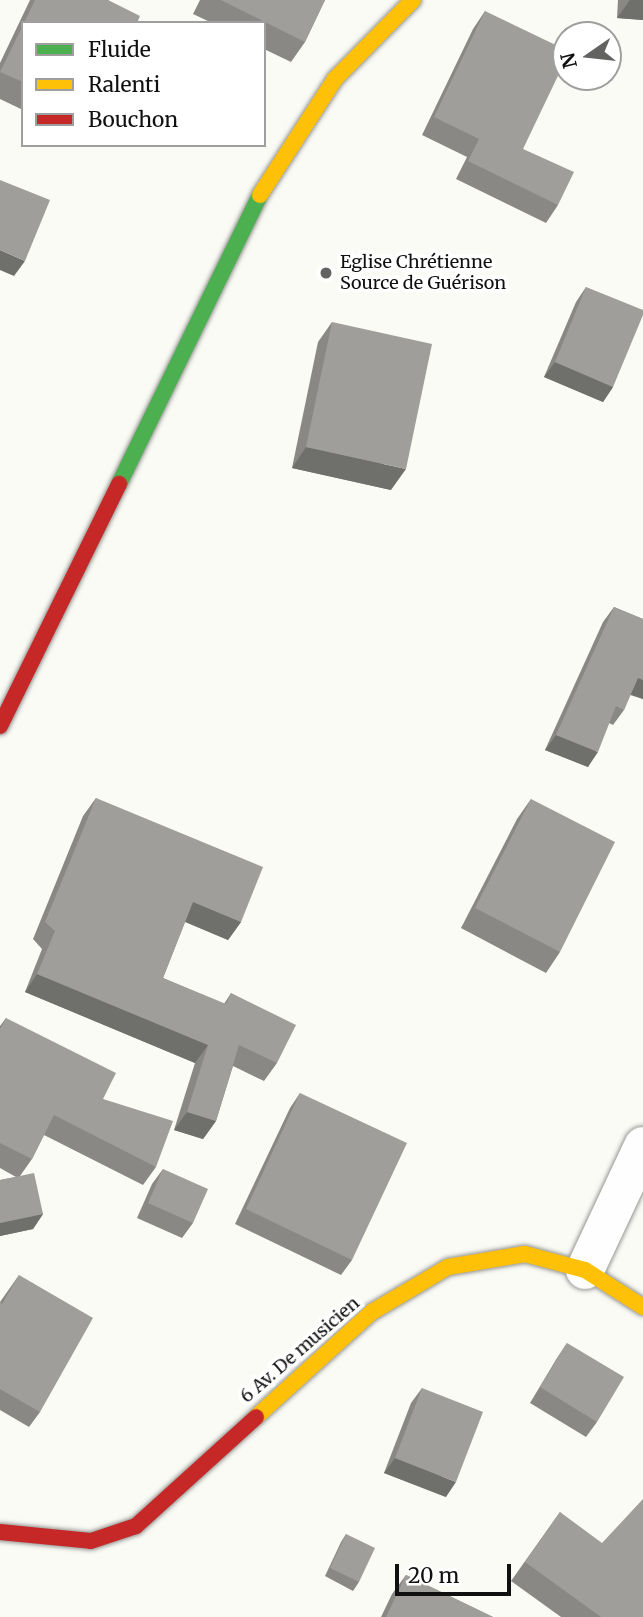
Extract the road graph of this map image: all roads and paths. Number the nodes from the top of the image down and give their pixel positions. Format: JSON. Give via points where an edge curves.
{"nodes":[{"id":1,"x":412,"y":0,"type":"edge"},
{"id":2,"x":0,"y":726,"type":"edge"},
{"id":3,"x":643,"y":1146,"type":"edge"},
{"id":4,"x":584,"y":1269,"type":"junction"},
{"id":5,"x":643,"y":1307,"type":"edge"},
{"id":6,"x":0,"y":1532,"type":"edge"}],
"edges":[{"from":1,"to":2,"type":"street","via":[[335,79],[267,181]]},
{"from":3,"to":4,"type":"street"},
{"from":4,"to":5,"type":"street","name":"6 Av. De musicien"},
{"from":4,"to":6,"type":"street","name":"6 Av. De musicien","via":[[525,1254],[448,1267],[372,1312],[136,1526],[91,1541]]}]}
